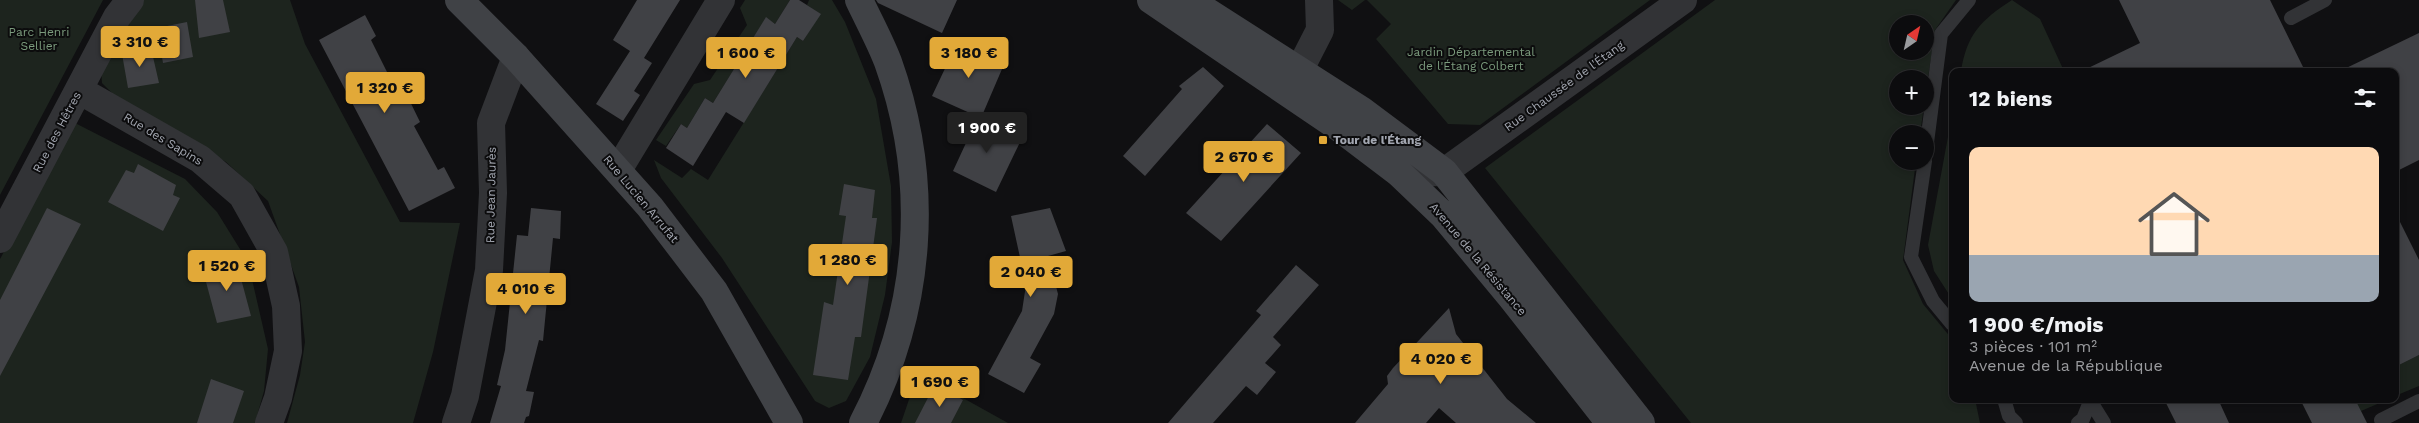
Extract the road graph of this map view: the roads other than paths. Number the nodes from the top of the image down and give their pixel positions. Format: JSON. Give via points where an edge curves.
{"nodes":[{"id":1,"x":130,"y":0,"type":"edge"},
{"id":2,"x":459,"y":0,"type":"edge"},
{"id":3,"x":722,"y":0,"type":"edge"},
{"id":4,"x":859,"y":0,"type":"edge"},
{"id":5,"x":1151,"y":0,"type":"edge"},
{"id":6,"x":1189,"y":0,"type":"edge"},
{"id":7,"x":1319,"y":0,"type":"edge"},
{"id":8,"x":1683,"y":0,"type":"edge"},
{"id":9,"x":1969,"y":0,"type":"edge"},
{"id":10,"x":2325,"y":0,"type":"edge"},
{"id":11,"x":2291,"y":18,"type":"dead end"},
{"id":12,"x":516,"y":57,"type":"junction"},
{"id":13,"x":1299,"y":71,"type":"junction"},
{"id":14,"x":79,"y":90,"type":"junction"},
{"id":15,"x":1310,"y":108,"type":"junction"},
{"id":16,"x":1929,"y":125,"type":"edge"},
{"id":17,"x":618,"y":170,"type":"junction"},
{"id":18,"x":1924,"y":170,"type":"edge"},
{"id":19,"x":1399,"y":172,"type":"junction"},
{"id":20,"x":1444,"y":172,"type":"junction"},
{"id":21,"x":0,"y":239,"type":"edge"},
{"id":22,"x":1949,"y":320,"type":"edge"},
{"id":23,"x":2419,"y":401,"type":"edge"},
{"id":24,"x":2005,"y":403,"type":"edge"},
{"id":25,"x":2090,"y":403,"type":"edge"},
{"id":26,"x":2093,"y":403,"type":"edge"},
{"id":27,"x":2381,"y":420,"type":"dead end"},
{"id":28,"x":268,"y":423,"type":"edge"},
{"id":29,"x":456,"y":423,"type":"edge"},
{"id":30,"x":790,"y":423,"type":"edge"},
{"id":31,"x":863,"y":423,"type":"edge"},
{"id":32,"x":1610,"y":423,"type":"edge"},
{"id":33,"x":1641,"y":423,"type":"edge"},
{"id":34,"x":2016,"y":423,"type":"edge"},
{"id":35,"x":2078,"y":423,"type":"edge"},
{"id":36,"x":2104,"y":423,"type":"edge"}],
"edges":[{"from":1,"to":14,"type":"street","name":"Rue des Hêtres","via":[[117,17]]},
{"from":2,"to":12,"type":"main road","name":"Rue Lucien Arrufat"},
{"from":3,"to":17,"type":"street"},
{"from":4,"to":31,"type":"main road","via":[[888,62],[911,150],[916,230],[910,290],[896,341],[877,395]]},
{"from":5,"to":15,"type":"main road","name":"Avenue de la Résistance"},
{"from":6,"to":13,"type":"main road","name":"Avenue de la Résistance"},
{"from":7,"to":13,"type":"street","via":[[1320,30]]},
{"from":8,"to":20,"type":"street","name":"Rue Chaussée de l'Étang"},
{"from":9,"to":16,"type":"lane","via":[[1941,34]]},
{"from":10,"to":11,"type":"lane"},
{"from":12,"to":17,"type":"main road","name":"Rue Lucien Arrufat"},
{"from":12,"to":29,"type":"street","name":"Rue Jean Jaurès","via":[[491,123],[493,193],[489,270],[465,396]]},
{"from":13,"to":15,"type":"street"},
{"from":13,"to":20,"type":"main road","name":"Avenue de la Résistance","via":[[1361,110]]},
{"from":14,"to":21,"type":"street","name":"Rue des Hêtres"},
{"from":14,"to":28,"type":"street","name":"Rue des Sapins","via":[[200,159],[242,196],[270,244],[286,306],[288,351],[278,398]]},
{"from":15,"to":19,"type":"main road","name":"Avenue de la Résistance"},
{"from":17,"to":30,"type":"main road","name":"Rue Lucien Arrufat","via":[[714,291]]},
{"from":18,"to":22,"type":"lane","via":[[1912,257],[1933,301]]},
{"from":19,"to":20,"type":"street"},
{"from":19,"to":32,"type":"main road","name":"Avenue de la Résistance","via":[[1456,230]]},
{"from":20,"to":33,"type":"main road","name":"Avenue de la Résistance"},
{"from":23,"to":27,"type":"lane"},
{"from":24,"to":34,"type":"lane"},
{"from":25,"to":35,"type":"lane"},
{"from":26,"to":36,"type":"lane"}]}
